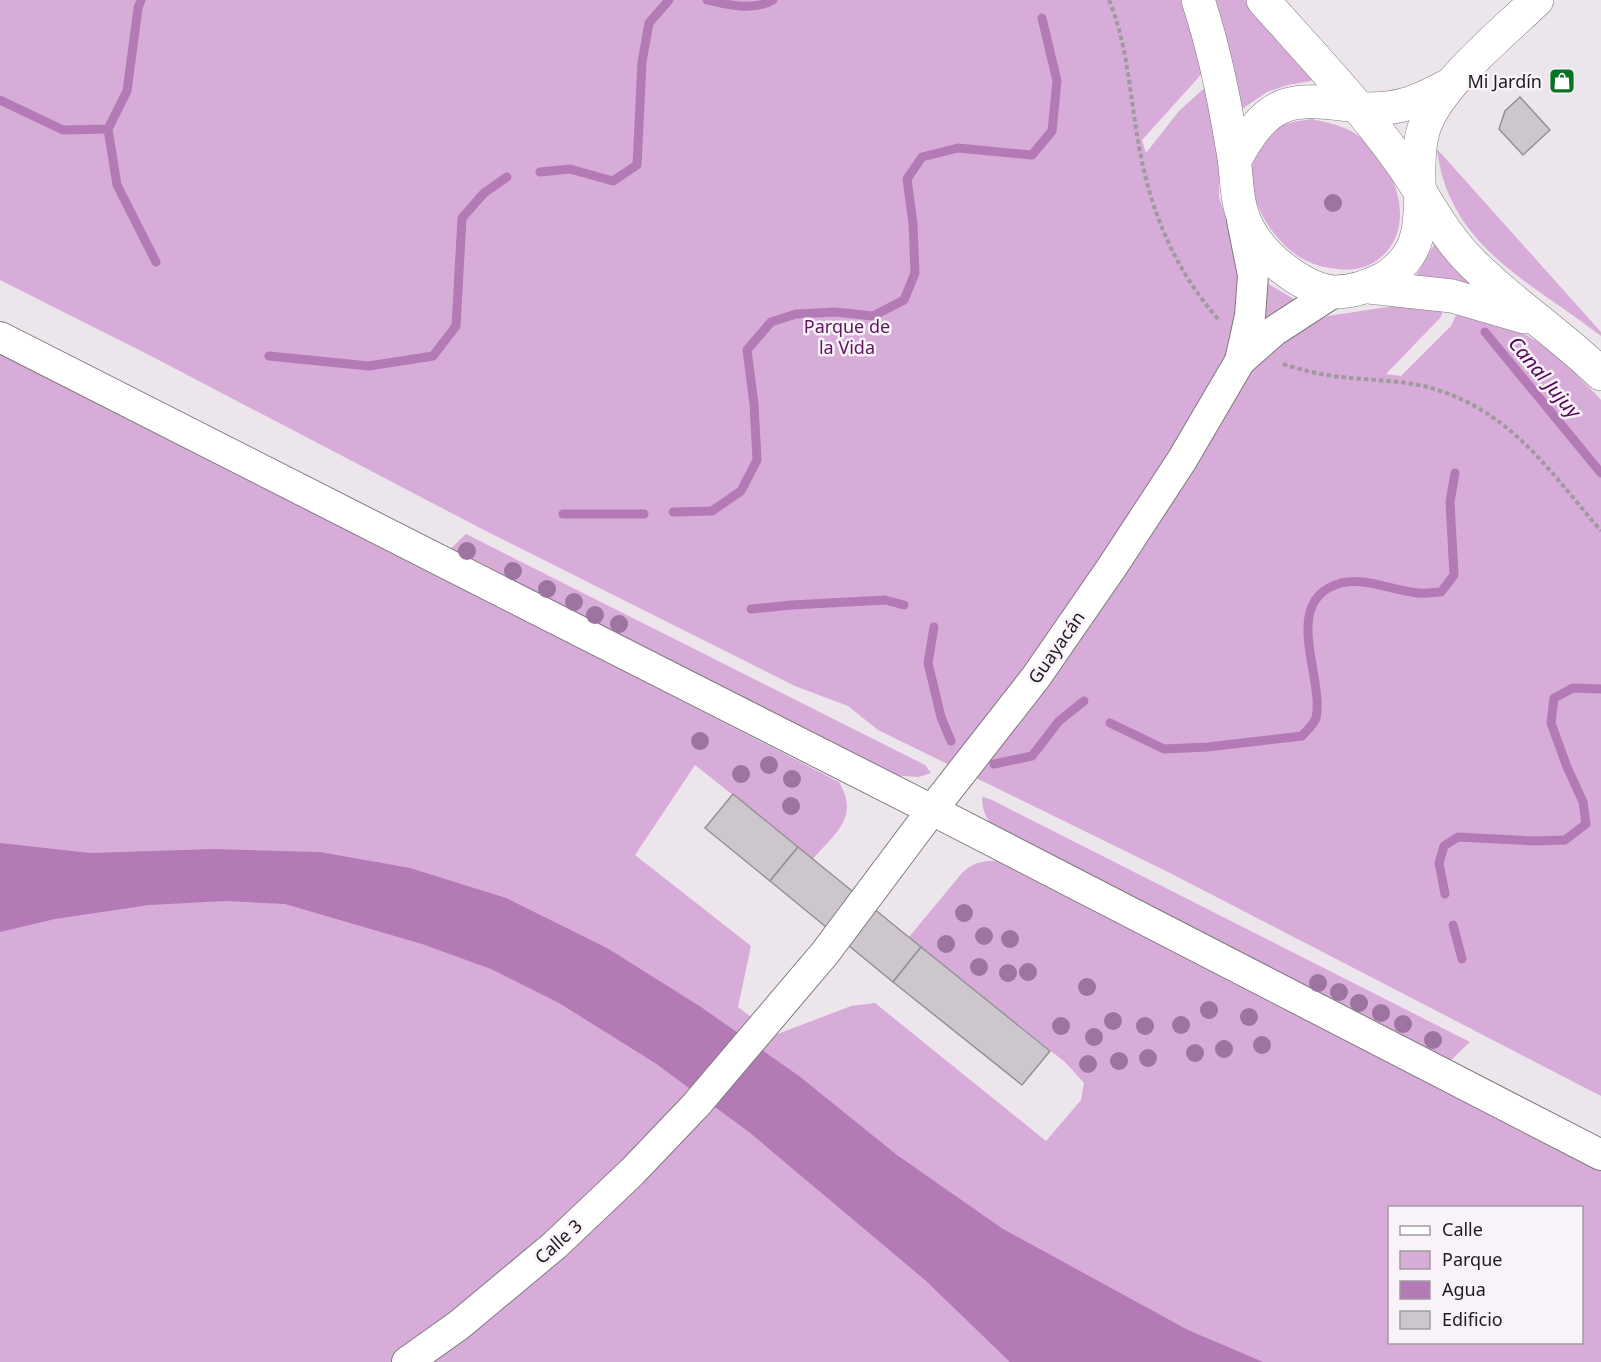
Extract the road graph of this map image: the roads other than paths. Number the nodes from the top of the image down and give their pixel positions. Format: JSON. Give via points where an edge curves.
{"nodes":[{"id":1,"x":1197,"y":0,"type":"edge"},
{"id":2,"x":1263,"y":0,"type":"edge"},
{"id":3,"x":1537,"y":0,"type":"edge"},
{"id":4,"x":1451,"y":84,"type":"junction"},
{"id":5,"x":1358,"y":107,"type":"junction"},
{"id":6,"x":1235,"y":160,"type":"junction"},
{"id":7,"x":1420,"y":190,"type":"junction"},
{"id":8,"x":1241,"y":216,"type":"junction"},
{"id":9,"x":1369,"y":286,"type":"junction"},
{"id":10,"x":1334,"y":292,"type":"junction"},
{"id":11,"x":1538,"y":321,"type":"junction"},
{"id":12,"x":0,"y":337,"type":"edge"},
{"id":13,"x":1240,"y":362,"type":"junction"},
{"id":14,"x":1601,"y":374,"type":"edge"},
{"id":15,"x":932,"y":810,"type":"junction"},
{"id":16,"x":756,"y":1033,"type":"joint"},
{"id":17,"x":1601,"y":1155,"type":"edge"},
{"id":18,"x":407,"y":1362,"type":"edge"}],
"edges":[{"from":1,"to":6,"type":"main road","via":[[1219,73]]},
{"from":2,"to":5,"type":"main road"},
{"from":3,"to":4,"type":"main road"},
{"from":4,"to":5,"type":"main road","via":[[1405,106]]},
{"from":4,"to":7,"type":"main road","via":[[1424,129]]},
{"from":5,"to":6,"type":"main road","via":[[1302,101],[1278,107],[1258,123]]},
{"from":5,"to":7,"type":"main road"},
{"from":6,"to":8,"type":"main road"},
{"from":7,"to":9,"type":"main road","via":[[1420,221],[1405,261]]},
{"from":7,"to":11,"type":"main road","via":[[1456,246]]},
{"from":8,"to":10,"type":"main road","via":[[1271,259],[1290,274]]},
{"from":8,"to":13,"type":"street","name":"Guayacán","via":[[1253,275],[1250,316]]},
{"from":9,"to":10,"type":"main road"},
{"from":9,"to":11,"type":"main road","via":[[1452,296]]},
{"from":10,"to":13,"type":"street","name":"Guayacán","via":[[1274,331]]},
{"from":11,"to":14,"type":"main road"},
{"from":12,"to":15,"type":"street"},
{"from":13,"to":15,"type":"street","name":"Guayacán","via":[[1106,576],[1036,677]]},
{"from":15,"to":16,"type":"street","name":"Guayacán","via":[[825,953]]},
{"from":15,"to":17,"type":"street"},
{"from":16,"to":18,"type":"street","name":"Calle 3","via":[[632,1172],[555,1245],[459,1325]]}]}
